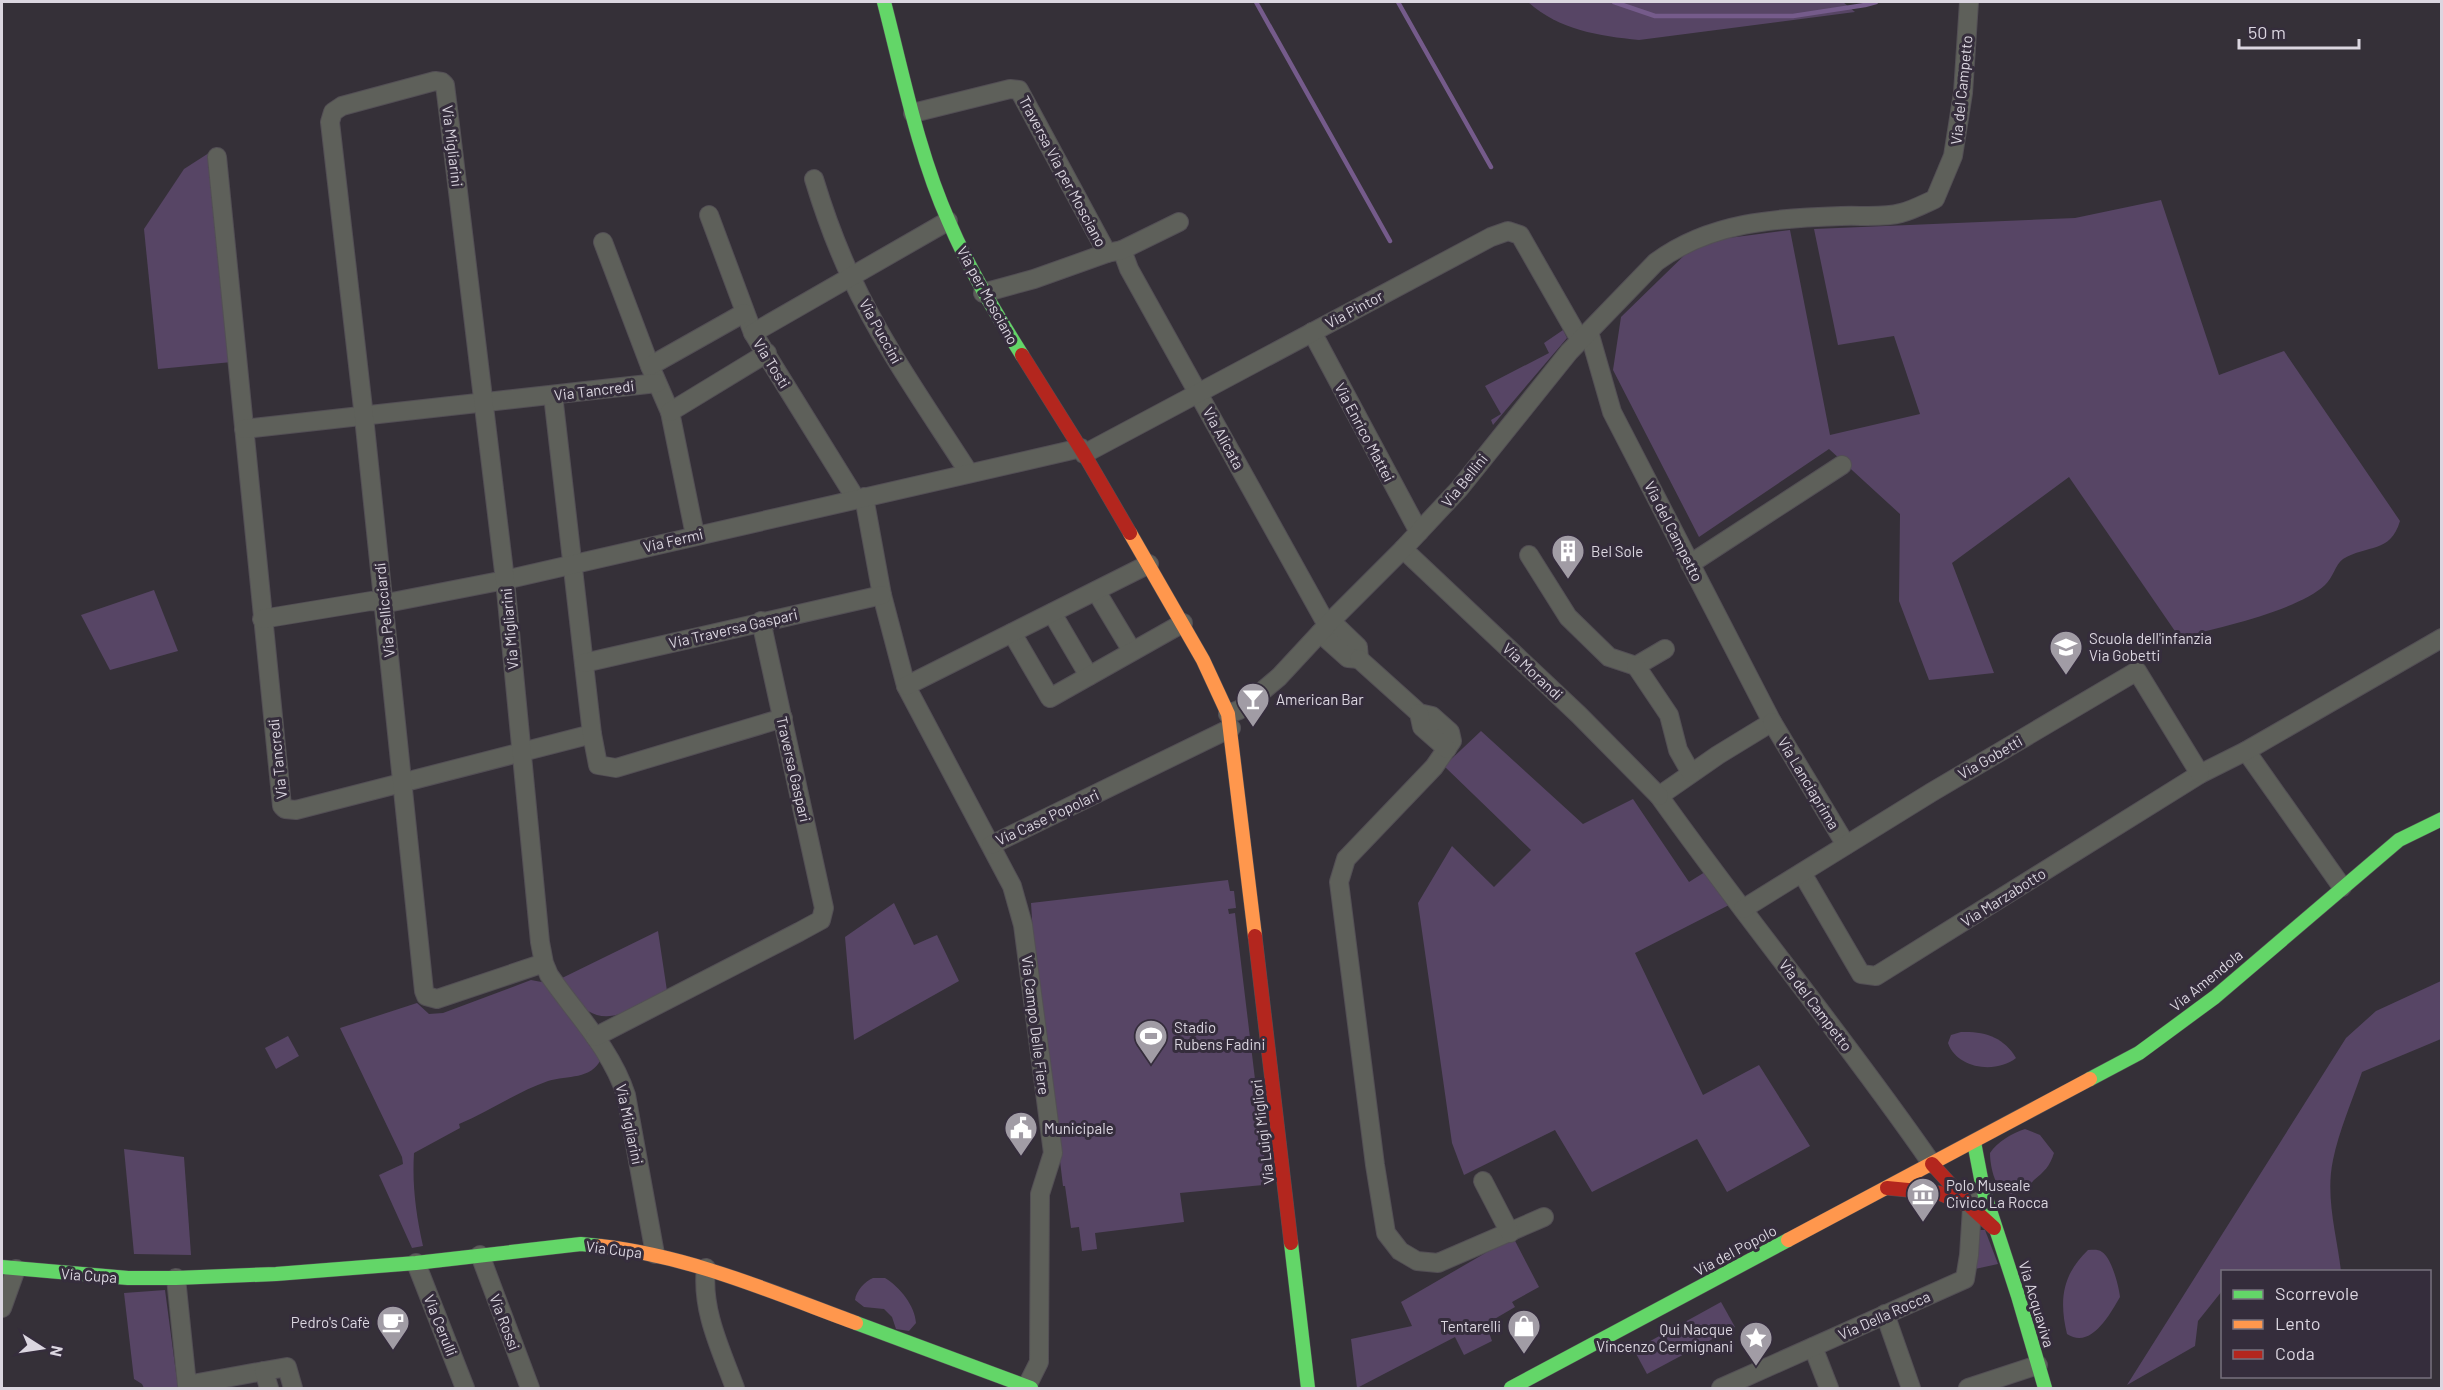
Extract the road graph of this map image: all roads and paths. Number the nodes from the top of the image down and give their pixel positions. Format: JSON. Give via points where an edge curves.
{"nodes":[{"id":1,"x":884,"y":2,"type":"edge"},
{"id":2,"x":1969,"y":2,"type":"edge"},
{"id":3,"x":342,"y":106,"type":"joint"},
{"id":4,"x":912,"y":113,"type":"junction"},
{"id":5,"x":217,"y":157,"type":"dead end"},
{"id":6,"x":814,"y":179,"type":"dead end"},
{"id":7,"x":709,"y":215,"type":"dead end"},
{"id":8,"x":948,"y":221,"type":"junction"},
{"id":9,"x":1179,"y":222,"type":"dead end"},
{"id":10,"x":603,"y":242,"type":"dead end"},
{"id":11,"x":1115,"y":251,"type":"junction"},
{"id":12,"x":851,"y":278,"type":"junction"},
{"id":13,"x":983,"y":293,"type":"junction"},
{"id":14,"x":744,"y":313,"type":"junction"},
{"id":15,"x":1312,"y":332,"type":"junction"},
{"id":16,"x":753,"y":333,"type":"junction"},
{"id":17,"x":1584,"y":336,"type":"junction"},
{"id":18,"x":767,"y":353,"type":"junction"},
{"id":19,"x":653,"y":375,"type":"junction"},
{"id":20,"x":1199,"y":393,"type":"junction"},
{"id":21,"x":553,"y":395,"type":"junction"},
{"id":22,"x":484,"y":403,"type":"junction"},
{"id":23,"x":670,"y":412,"type":"junction"},
{"id":24,"x":364,"y":417,"type":"junction"},
{"id":25,"x":244,"y":429,"type":"junction"},
{"id":26,"x":1083,"y":451,"type":"junction"},
{"id":27,"x":1842,"y":465,"type":"dead end"},
{"id":28,"x":969,"y":474,"type":"junction"},
{"id":29,"x":860,"y":498,"type":"junction"},
{"id":30,"x":1419,"y":532,"type":"junction"},
{"id":31,"x":695,"y":535,"type":"junction"},
{"id":32,"x":1403,"y":549,"type":"junction"},
{"id":33,"x":1529,"y":555,"type":"dead end"},
{"id":34,"x":573,"y":563,"type":"junction"},
{"id":35,"x":1149,"y":564,"type":"junction"},
{"id":36,"x":1690,"y":564,"type":"junction"},
{"id":37,"x":505,"y":580,"type":"junction"},
{"id":38,"x":1096,"y":591,"type":"junction"},
{"id":39,"x":882,"y":595,"type":"junction"},
{"id":40,"x":383,"y":601,"type":"junction"},
{"id":41,"x":1052,"y":613,"type":"junction"},
{"id":42,"x":262,"y":619,"type":"junction"},
{"id":43,"x":761,"y":621,"type":"junction"},
{"id":44,"x":1183,"y":623,"type":"junction"},
{"id":45,"x":1326,"y":626,"type":"junction"},
{"id":46,"x":1012,"y":633,"type":"junction"},
{"id":47,"x":2442,"y":638,"type":"edge"},
{"id":48,"x":1665,"y":649,"type":"dead end"},
{"id":49,"x":1132,"y":651,"type":"junction"},
{"id":50,"x":584,"y":663,"type":"junction"},
{"id":51,"x":1636,"y":666,"type":"junction"},
{"id":52,"x":1089,"y":676,"type":"junction"},
{"id":53,"x":906,"y":686,"type":"junction"},
{"id":54,"x":783,"y":718,"type":"junction"},
{"id":55,"x":1229,"y":721,"type":"junction"},
{"id":56,"x":1772,"y":722,"type":"junction"},
{"id":57,"x":592,"y":734,"type":"junction"},
{"id":58,"x":520,"y":752,"type":"junction"},
{"id":59,"x":2246,"y":752,"type":"junction"},
{"id":60,"x":1692,"y":773,"type":"junction"},
{"id":61,"x":2200,"y":774,"type":"junction"},
{"id":62,"x":401,"y":783,"type":"junction"},
{"id":63,"x":1659,"y":796,"type":"junction"},
{"id":64,"x":2442,"y":819,"type":"edge"},
{"id":65,"x":991,"y":845,"type":"junction"},
{"id":66,"x":1846,"y":845,"type":"junction"},
{"id":67,"x":1802,"y":873,"type":"junction"},
{"id":68,"x":2342,"y":887,"type":"junction"},
{"id":69,"x":1743,"y":909,"type":"junction"},
{"id":70,"x":544,"y":963,"type":"junction"},
{"id":71,"x":595,"y":1036,"type":"junction"},
{"id":72,"x":1974,"y":1142,"type":"junction"},
{"id":73,"x":1951,"y":1154,"type":"junction"},
{"id":74,"x":1932,"y":1164,"type":"junction"},
{"id":75,"x":1483,"y":1181,"type":"dead end"},
{"id":76,"x":1887,"y":1188,"type":"junction"},
{"id":77,"x":1978,"y":1201,"type":"junction"},
{"id":78,"x":1544,"y":1217,"type":"dead end"},
{"id":79,"x":1510,"y":1233,"type":"junction"},
{"id":80,"x":655,"y":1254,"type":"junction"},
{"id":81,"x":480,"y":1255,"type":"junction"},
{"id":82,"x":416,"y":1263,"type":"junction"},
{"id":83,"x":9,"y":1268,"type":"edge"},
{"id":84,"x":705,"y":1268,"type":"junction"},
{"id":85,"x":176,"y":1278,"type":"junction"},
{"id":86,"x":2,"y":1308,"type":"edge"},
{"id":87,"x":1885,"y":1314,"type":"junction"},
{"id":88,"x":1813,"y":1347,"type":"junction"},
{"id":89,"x":2038,"y":1365,"type":"junction"},
{"id":90,"x":266,"y":1380,"type":"edge"},
{"id":91,"x":1750,"y":1382,"type":"edge"},
{"id":92,"x":1028,"y":1388,"type":"edge"},
{"id":93,"x":293,"y":1389,"type":"edge"},
{"id":94,"x":465,"y":1389,"type":"edge"},
{"id":95,"x":530,"y":1389,"type":"edge"},
{"id":96,"x":735,"y":1389,"type":"edge"},
{"id":97,"x":1308,"y":1389,"type":"edge"},
{"id":98,"x":1511,"y":1389,"type":"edge"},
{"id":99,"x":1721,"y":1389,"type":"edge"},
{"id":100,"x":1829,"y":1389,"type":"edge"},
{"id":101,"x":1911,"y":1389,"type":"edge"},
{"id":102,"x":1968,"y":1389,"type":"edge"},
{"id":103,"x":2045,"y":1389,"type":"edge"}],
"edges":[{"from":1,"to":4,"type":"main road","name":"Via per Mosciano"},
{"from":2,"to":17,"type":"street","name":"Via del Campetto","via":[[1963,93],[1953,156],[1935,199],[1900,214],[1806,217],[1710,232],[1685,242],[1656,262]]},
{"from":3,"to":22,"type":"street","name":"Via Migliarini","via":[[425,83],[442,82],[445,86]]},
{"from":3,"to":24,"type":"street","name":"Via Pellicciardi","via":[[333,112],[330,137]]},
{"from":4,"to":8,"type":"main road","name":"Via per Mosciano"},
{"from":4,"to":11,"type":"street","name":"Traversa Via per Mosciano","via":[[1019,90]]},
{"from":5,"to":25,"type":"street","name":"Via Tancredi"},
{"from":6,"to":12,"type":"street","name":"Via Puccini"},
{"from":7,"to":14,"type":"street","name":"Via Tosti"},
{"from":8,"to":12,"type":"street"},
{"from":8,"to":13,"type":"main road","name":"Via per Mosciano"},
{"from":9,"to":11,"type":"street","name":"Traversa Via per Mosciano"},
{"from":10,"to":19,"type":"street"},
{"from":11,"to":13,"type":"street","name":"Traversa Via per Mosciano"},
{"from":11,"to":20,"type":"street","name":"Via Alicata","via":[[1129,268]]},
{"from":12,"to":16,"type":"street"},
{"from":12,"to":28,"type":"street","name":"Via Puccini","via":[[904,373]]},
{"from":13,"to":26,"type":"main road","name":"Via per Mosciano"},
{"from":14,"to":16,"type":"street","name":"Via Tosti"},
{"from":14,"to":19,"type":"street"},
{"from":15,"to":17,"type":"street","name":"Via Pintor","via":[[1508,231],[1520,235]]},
{"from":15,"to":20,"type":"street","name":"Via Pintor"},
{"from":15,"to":30,"type":"street","name":"Via Enrico Mattei"},
{"from":16,"to":18,"type":"street","name":"Via Tosti"},
{"from":17,"to":30,"type":"street","name":"Via Bellini"},
{"from":17,"to":36,"type":"street","name":"Via del Campetto","via":[[1612,412]]},
{"from":18,"to":23,"type":"street"},
{"from":18,"to":29,"type":"street","name":"Via Tosti"},
{"from":19,"to":21,"type":"street","name":"Via Tancredi"},
{"from":19,"to":23,"type":"street"},
{"from":20,"to":26,"type":"street","name":"Via Pintor"},
{"from":20,"to":45,"type":"street","name":"Via Alicata"},
{"from":21,"to":22,"type":"street","name":"Via Tancredi"},
{"from":21,"to":34,"type":"street"},
{"from":22,"to":24,"type":"street","name":"Via Tancredi"},
{"from":22,"to":37,"type":"street","name":"Via Migliarini"},
{"from":23,"to":31,"type":"street"},
{"from":24,"to":25,"type":"street","name":"Via Tancredi"},
{"from":24,"to":40,"type":"street","name":"Via Pellicciardi"},
{"from":25,"to":42,"type":"street","name":"Via Tancredi"},
{"from":26,"to":28,"type":"street","name":"Via Fermi"},
{"from":26,"to":35,"type":"main road","name":"Via per Mosciano"},
{"from":27,"to":36,"type":"street"},
{"from":28,"to":29,"type":"street","name":"Via Fermi"},
{"from":29,"to":31,"type":"street","name":"Via Fermi"},
{"from":29,"to":39,"type":"street"},
{"from":30,"to":32,"type":"street","name":"Via Bellini"},
{"from":31,"to":34,"type":"street","name":"Via Fermi"},
{"from":32,"to":45,"type":"street","name":"Via Bellini"},
{"from":32,"to":63,"type":"street","name":"Via Morandi"},
{"from":33,"to":51,"type":"street","via":[[1568,617],[1609,657]]},
{"from":34,"to":37,"type":"street","name":"Via Fermi"},
{"from":34,"to":50,"type":"street"},
{"from":35,"to":38,"type":"street"},
{"from":35,"to":44,"type":"main road","name":"Via per Mosciano"},
{"from":36,"to":56,"type":"street","name":"Via del Campetto"},
{"from":37,"to":40,"type":"street","name":"Via Fermi"},
{"from":37,"to":58,"type":"street","name":"Via Migliarini"},
{"from":38,"to":41,"type":"street"},
{"from":38,"to":49,"type":"street"},
{"from":39,"to":43,"type":"street","name":"Via Traversa Gaspari"},
{"from":39,"to":53,"type":"street"},
{"from":40,"to":42,"type":"street","name":"Via Fermi"},
{"from":40,"to":62,"type":"street","name":"Via Pellicciardi"},
{"from":41,"to":46,"type":"street"},
{"from":41,"to":52,"type":"street"},
{"from":42,"to":62,"type":"street","name":"Via Tancredi","via":[[282,806],[296,810]]},
{"from":43,"to":50,"type":"street","name":"Via Traversa Gaspari"},
{"from":43,"to":54,"type":"street","name":"Traversa Gaspari"},
{"from":44,"to":49,"type":"street"},
{"from":44,"to":55,"type":"main road","name":"Via per Mosciano","via":[[1221,695]]},
{"from":45,"to":55,"type":"street","name":"Via Bellini","via":[[1279,677]]},
{"from":45,"to":79,"type":"street","name":"Via Alicata","via":[[1358,647],[1359,659],[1419,713],[1422,727],[1447,749],[1346,859],[1339,882],[1386,1233],[1400,1251],[1417,1261],[1438,1263]]},
{"from":46,"to":52,"type":"street","via":[[1050,698]]},
{"from":46,"to":53,"type":"street"},
{"from":47,"to":59,"type":"street","name":"Via Marzabotto"},
{"from":48,"to":51,"type":"street"},
{"from":49,"to":52,"type":"street"},
{"from":50,"to":57,"type":"street"},
{"from":51,"to":60,"type":"street","via":[[1669,715],[1678,750]]},
{"from":53,"to":65,"type":"street","name":"Via Case Popolari"},
{"from":54,"to":57,"type":"street","via":[[616,768],[598,765]]},
{"from":54,"to":71,"type":"street","name":"Traversa Gaspari","via":[[824,916]]},
{"from":55,"to":65,"type":"street","name":"Via Case Popolari"},
{"from":55,"to":97,"type":"main road","name":"Via Luigi Migliori"},
{"from":56,"to":60,"type":"street"},
{"from":56,"to":66,"type":"street","name":"Via Lanciaprima"},
{"from":57,"to":58,"type":"street","name":"Via Tancredi"},
{"from":58,"to":62,"type":"street","name":"Via Tancredi"},
{"from":58,"to":70,"type":"street","name":"Via Migliarini"},
{"from":59,"to":61,"type":"street","name":"Via Marzabotto"},
{"from":59,"to":68,"type":"street"},
{"from":60,"to":63,"type":"street"},
{"from":61,"to":66,"type":"street","name":"Via Gobetti","via":[[2137,671]]},
{"from":61,"to":67,"type":"street","name":"Via Marzabotto","via":[[1876,976],[1861,974]]},
{"from":62,"to":70,"type":"street","name":"Via Pellicciardi","via":[[426,996],[436,999]]},
{"from":63,"to":69,"type":"street","name":"Via del Campetto"},
{"from":64,"to":68,"type":"main road","name":"Via Amendola","via":[[2399,840]]},
{"from":65,"to":92,"type":"street","name":"Via Campo Delle Fiere","via":[[1012,886],[1023,925],[1053,1153],[1040,1194],[1039,1362]]},
{"from":66,"to":67,"type":"street","name":"Via Gobetti"},
{"from":67,"to":69,"type":"street","name":"Via Gobetti"},
{"from":68,"to":72,"type":"main road","name":"Via Amendola","via":[[2215,997],[2139,1053]]},
{"from":69,"to":74,"type":"street","name":"Via del Campetto","via":[[1875,1082]]},
{"from":70,"to":71,"type":"street","name":"Via Migliarini"},
{"from":71,"to":80,"type":"street","name":"Via Migliarini","via":[[616,1068],[626,1095]]},
{"from":72,"to":73,"type":"main road","name":"Via del Popolo"},
{"from":72,"to":77,"type":"main road","name":"Via Acquaviva"},
{"from":73,"to":74,"type":"main road","name":"Via del Popolo"},
{"from":73,"to":77,"type":"main road","name":"Via Acquaviva","via":[[1971,1173]]},
{"from":74,"to":76,"type":"main road","name":"Via del Popolo"},
{"from":74,"to":77,"type":"main road","name":"Via Acquaviva"},
{"from":75,"to":79,"type":"street"},
{"from":76,"to":77,"type":"main road"},
{"from":76,"to":98,"type":"main road","name":"Via del Popolo"},
{"from":77,"to":87,"type":"street","name":"Via Della Rocca","via":[[1965,1279]]},
{"from":77,"to":89,"type":"main road","name":"Via Acquaviva","via":[[1996,1229]]},
{"from":78,"to":79,"type":"street"},
{"from":80,"to":81,"type":"main road","name":"Via Cupa","via":[[581,1244]]},
{"from":80,"to":84,"type":"main road","name":"Via Cupa"},
{"from":81,"to":82,"type":"main road","name":"Via Cupa"},
{"from":81,"to":95,"type":"street","name":"Via Rossi"},
{"from":82,"to":85,"type":"main road","name":"Via Cupa"},
{"from":82,"to":94,"type":"street","name":"Via Cerulli"},
{"from":83,"to":85,"type":"main road","name":"Via Cupa"},
{"from":83,"to":86,"type":"street"},
{"from":84,"to":92,"type":"main road","name":"Via Cupa"},
{"from":84,"to":96,"type":"street","via":[[712,1328]]},
{"from":85,"to":90,"type":"street","via":[[187,1385]]},
{"from":87,"to":88,"type":"street","name":"Via Della Rocca"},
{"from":87,"to":101,"type":"street"},
{"from":88,"to":91,"type":"street","name":"Via Della Rocca"},
{"from":88,"to":100,"type":"street"},
{"from":89,"to":102,"type":"street"},
{"from":89,"to":103,"type":"main road","name":"Via Acquaviva"},
{"from":90,"to":93,"type":"street","via":[[287,1367]]},
{"from":91,"to":99,"type":"street","name":"Via Della Rocca"}]}
